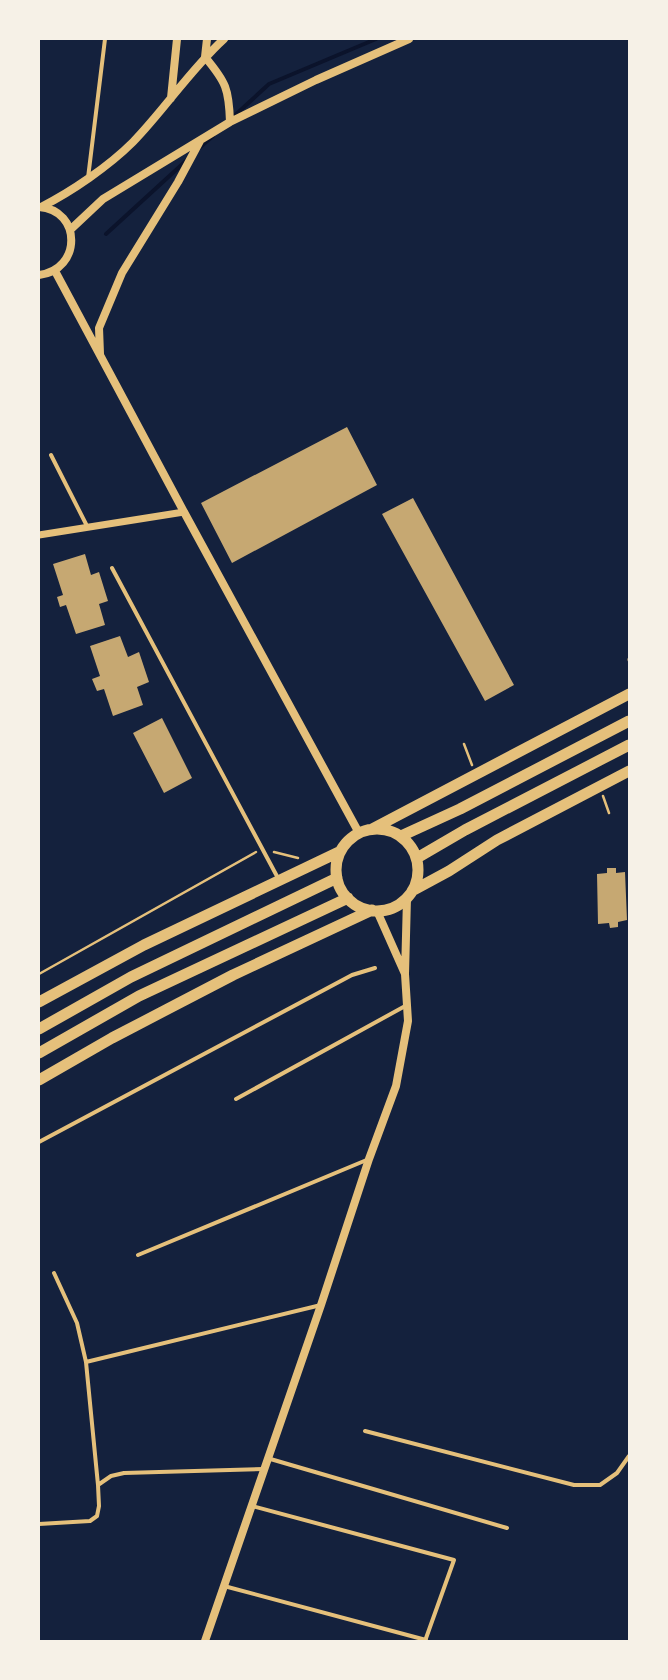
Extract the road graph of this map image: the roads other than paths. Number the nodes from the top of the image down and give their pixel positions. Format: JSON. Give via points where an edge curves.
{"nodes":[{"id":1,"x":105,"y":39,"type":"edge"},
{"id":2,"x":177,"y":39,"type":"edge"},
{"id":3,"x":207,"y":39,"type":"edge"},
{"id":4,"x":224,"y":39,"type":"edge"},
{"id":5,"x":409,"y":39,"type":"edge"},
{"id":6,"x":205,"y":57,"type":"junction"},
{"id":7,"x":171,"y":98,"type":"junction"},
{"id":8,"x":230,"y":122,"type":"junction"},
{"id":9,"x":200,"y":140,"type":"junction"},
{"id":10,"x":88,"y":178,"type":"junction"},
{"id":11,"x":40,"y":207,"type":"edge"},
{"id":12,"x":70,"y":230,"type":"junction"},
{"id":13,"x":55,"y":270,"type":"junction"},
{"id":14,"x":39,"y":275,"type":"edge"},
{"id":15,"x":100,"y":356,"type":"junction"},
{"id":16,"x":51,"y":455,"type":"dead end"},
{"id":17,"x":184,"y":512,"type":"junction"},
{"id":18,"x":88,"y":528,"type":"junction"},
{"id":19,"x":39,"y":535,"type":"edge"},
{"id":20,"x":112,"y":568,"type":"dead end"},
{"id":21,"x":629,"y":694,"type":"edge"},
{"id":22,"x":629,"y":721,"type":"edge"},
{"id":23,"x":629,"y":745,"type":"edge"},
{"id":24,"x":629,"y":771,"type":"edge"},
{"id":25,"x":372,"y":829,"type":"junction"},
{"id":26,"x":360,"y":833,"type":"junction"},
{"id":27,"x":400,"y":836,"type":"junction"},
{"id":28,"x":341,"y":852,"type":"junction"},
{"id":29,"x":416,"y":858,"type":"junction"},
{"id":30,"x":337,"y":878,"type":"junction"},
{"id":31,"x":279,"y":881,"type":"junction"},
{"id":32,"x":410,"y":894,"type":"junction"},
{"id":33,"x":348,"y":898,"type":"junction"},
{"id":34,"x":374,"y":911,"type":"junction"},
{"id":35,"x":375,"y":968,"type":"dead end"},
{"id":36,"x":405,"y":974,"type":"junction"},
{"id":37,"x":39,"y":1002,"type":"edge"},
{"id":38,"x":407,"y":1005,"type":"junction"},
{"id":39,"x":39,"y":1029,"type":"edge"},
{"id":40,"x":39,"y":1053,"type":"edge"},
{"id":41,"x":39,"y":1080,"type":"edge"},
{"id":42,"x":236,"y":1099,"type":"dead end"},
{"id":43,"x":39,"y":1142,"type":"edge"},
{"id":44,"x":369,"y":1159,"type":"junction"},
{"id":45,"x":138,"y":1255,"type":"dead end"},
{"id":46,"x":54,"y":1274,"type":"dead end"},
{"id":47,"x":321,"y":1305,"type":"junction"},
{"id":48,"x":86,"y":1362,"type":"junction"},
{"id":49,"x":365,"y":1431,"type":"dead end"},
{"id":50,"x":629,"y":1456,"type":"edge"},
{"id":51,"x":267,"y":1458,"type":"junction"},
{"id":52,"x":264,"y":1469,"type":"junction"},
{"id":53,"x":98,"y":1485,"type":"junction"},
{"id":54,"x":251,"y":1506,"type":"junction"},
{"id":55,"x":39,"y":1524,"type":"edge"},
{"id":56,"x":507,"y":1528,"type":"dead end"},
{"id":57,"x":224,"y":1586,"type":"junction"},
{"id":58,"x":426,"y":1640,"type":"edge"},
{"id":59,"x":205,"y":1641,"type":"edge"}],
"edges":[{"from":1,"to":10,"type":"street"},
{"from":2,"to":7,"type":"main road"},
{"from":3,"to":6,"type":"main road"},
{"from":4,"to":6,"type":"main road"},
{"from":5,"to":8,"type":"main road"},
{"from":6,"to":7,"type":"main road"},
{"from":6,"to":8,"type":"main road","via":[[226,86]]},
{"from":7,"to":10,"type":"main road","via":[[132,142]]},
{"from":8,"to":9,"type":"main road"},
{"from":9,"to":12,"type":"main road","via":[[103,199]]},
{"from":9,"to":15,"type":"main road","via":[[178,182],[122,273],[99,328]]},
{"from":10,"to":11,"type":"main road"},
{"from":11,"to":12,"type":"main road","via":[[59,214]]},
{"from":12,"to":13,"type":"main road","via":[[70,250],[64,263]]},
{"from":13,"to":14,"type":"main road"},
{"from":13,"to":15,"type":"main road"},
{"from":15,"to":17,"type":"main road"},
{"from":16,"to":18,"type":"street"},
{"from":17,"to":18,"type":"street"},
{"from":17,"to":26,"type":"main road"},
{"from":18,"to":19,"type":"street"},
{"from":20,"to":31,"type":"street"},
{"from":21,"to":25,"type":"highway"},
{"from":22,"to":27,"type":"highway","via":[[460,809]]},
{"from":23,"to":29,"type":"highway"},
{"from":24,"to":32,"type":"highway","via":[[497,840]]},
{"from":25,"to":26,"type":"highway"},
{"from":25,"to":27,"type":"highway","via":[[382,829]]},
{"from":26,"to":28,"type":"highway","via":[[349,841]]},
{"from":27,"to":29,"type":"highway","via":[[410,846]]},
{"from":28,"to":30,"type":"highway"},
{"from":28,"to":31,"type":"highway"},
{"from":29,"to":32,"type":"highway","via":[[418,875]]},
{"from":30,"to":33,"type":"highway"},
{"from":30,"to":39,"type":"highway","via":[[131,977]]},
{"from":31,"to":37,"type":"highway","via":[[144,945]]},
{"from":32,"to":34,"type":"highway","via":[[388,910]]},
{"from":32,"to":36,"type":"main road"},
{"from":33,"to":34,"type":"highway","via":[[355,904]]},
{"from":33,"to":40,"type":"highway","via":[[139,996]]},
{"from":34,"to":36,"type":"main road"},
{"from":34,"to":41,"type":"highway","via":[[233,975],[112,1038]]},
{"from":35,"to":43,"type":"street","via":[[352,975]]},
{"from":36,"to":38,"type":"main road"},
{"from":38,"to":42,"type":"street"},
{"from":38,"to":44,"type":"main road","via":[[408,1022],[396,1086]]},
{"from":44,"to":45,"type":"street"},
{"from":44,"to":47,"type":"main road"},
{"from":46,"to":48,"type":"street","via":[[77,1323]]},
{"from":47,"to":48,"type":"street"},
{"from":47,"to":51,"type":"main road"},
{"from":48,"to":53,"type":"street"},
{"from":49,"to":50,"type":"street","via":[[574,1485],[600,1485],[617,1473]]},
{"from":51,"to":52,"type":"main road"},
{"from":51,"to":56,"type":"street"},
{"from":52,"to":53,"type":"street","via":[[124,1473],[111,1476]]},
{"from":52,"to":54,"type":"main road"},
{"from":53,"to":55,"type":"street","via":[[97,1516],[90,1521]]},
{"from":54,"to":57,"type":"main road"},
{"from":54,"to":58,"type":"street","via":[[454,1560]]},
{"from":57,"to":58,"type":"street"},
{"from":57,"to":59,"type":"main road"}]}
